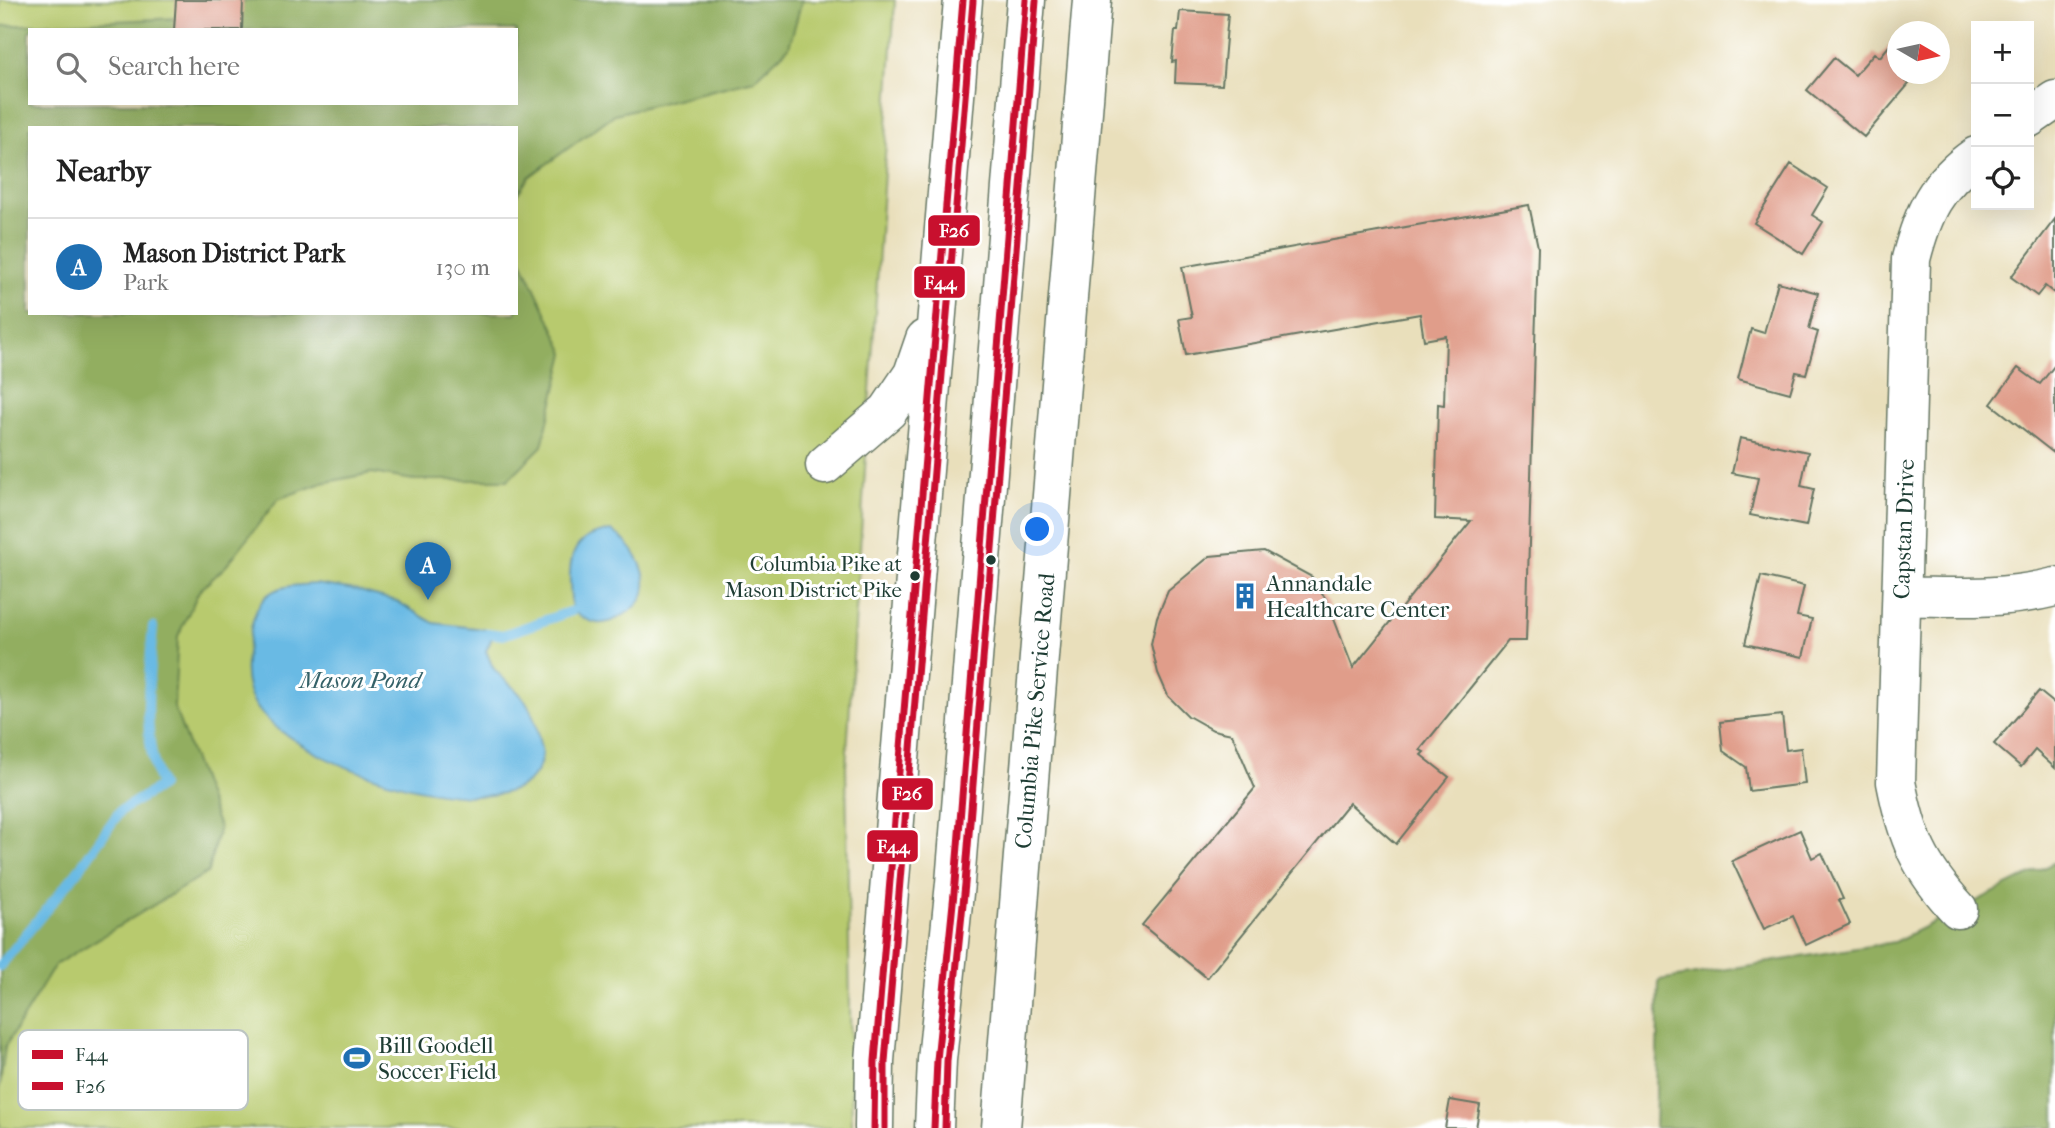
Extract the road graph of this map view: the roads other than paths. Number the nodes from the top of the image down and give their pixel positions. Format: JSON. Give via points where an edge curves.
{"nodes":[{"id":1,"x":964,"y":0,"type":"edge"},
{"id":2,"x":1026,"y":0,"type":"edge"},
{"id":3,"x":1092,"y":0,"type":"edge"},
{"id":4,"x":2055,"y":100,"type":"edge"},
{"id":5,"x":2034,"y":115,"type":"edge"},
{"id":6,"x":1971,"y":159,"type":"edge"},
{"id":7,"x":938,"y":300,"type":"junction"},
{"id":8,"x":825,"y":465,"type":"dead end"},
{"id":9,"x":2055,"y":587,"type":"edge"},
{"id":10,"x":1902,"y":596,"type":"junction"},
{"id":11,"x":1958,"y":909,"type":"dead end"},
{"id":12,"x":874,"y":1128,"type":"edge"},
{"id":13,"x":934,"y":1128,"type":"edge"},
{"id":14,"x":1001,"y":1128,"type":"edge"}],
"edges":[{"from":1,"to":7,"type":"main road"},
{"from":2,"to":13,"type":"main road"},
{"from":3,"to":14,"type":"main road","name":"Columbia Pike Service Road"},
{"from":4,"to":5,"type":"main road"},
{"from":6,"to":10,"type":"main road","name":"Capstan Drive","via":[[1936,194],[1920,225],[1911,259]]},
{"from":7,"to":8,"type":"main road","via":[[913,374],[888,411]]},
{"from":7,"to":12,"type":"main road","via":[[875,1061]]},
{"from":9,"to":10,"type":"main road","via":[[2026,595],[1979,598]]},
{"from":10,"to":11,"type":"main road","name":"Capstan Drive","via":[[1896,782],[1904,822],[1919,859]]}]}
